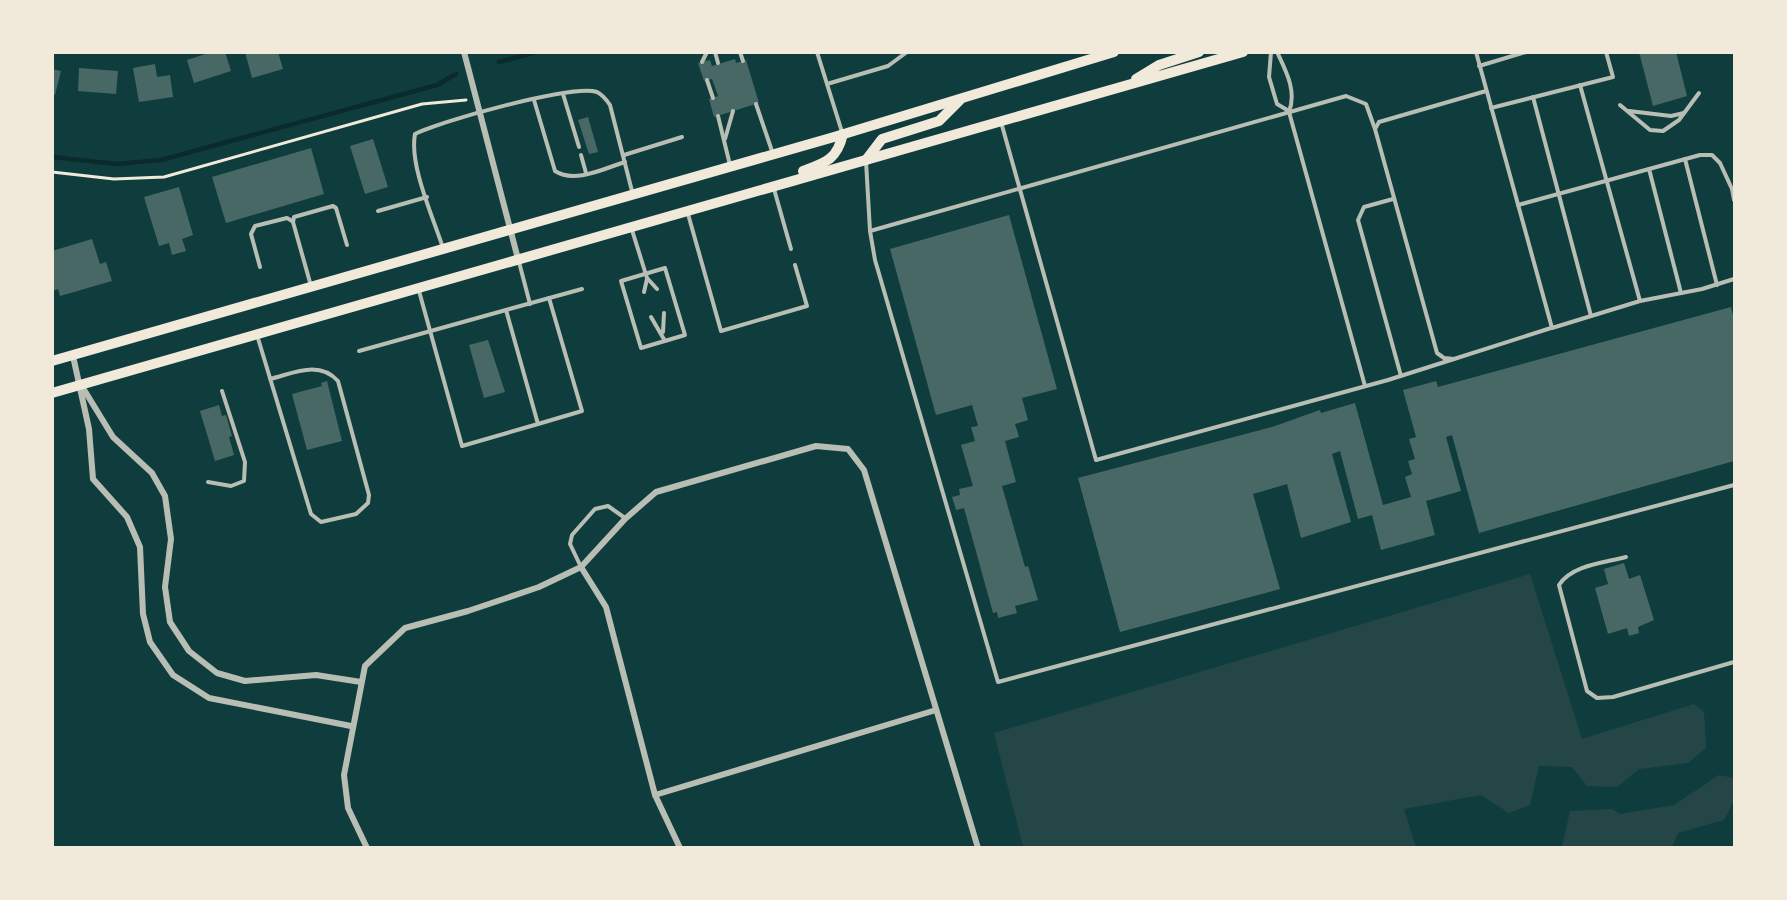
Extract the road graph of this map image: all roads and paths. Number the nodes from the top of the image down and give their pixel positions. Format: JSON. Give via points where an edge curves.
{"nodes":[{"id":1,"x":464,"y":52,"type":"edge"},
{"id":2,"x":707,"y":52,"type":"edge"},
{"id":3,"x":715,"y":52,"type":"edge"},
{"id":4,"x":740,"y":52,"type":"edge"},
{"id":5,"x":817,"y":52,"type":"edge"},
{"id":6,"x":907,"y":52,"type":"edge"},
{"id":7,"x":1114,"y":52,"type":"edge"},
{"id":8,"x":1199,"y":52,"type":"edge"},
{"id":9,"x":1243,"y":52,"type":"edge"},
{"id":10,"x":1271,"y":52,"type":"edge"},
{"id":11,"x":1277,"y":52,"type":"edge"},
{"id":12,"x":1476,"y":52,"type":"edge"},
{"id":13,"x":1526,"y":52,"type":"edge"},
{"id":14,"x":1606,"y":52,"type":"edge"},
{"id":15,"x":743,"y":61,"type":"dead end"},
{"id":16,"x":702,"y":62,"type":"dead end"},
{"id":17,"x":718,"y":63,"type":"dead end"},
{"id":18,"x":1479,"y":66,"type":"junction"},
{"id":19,"x":707,"y":80,"type":"dead end"},
{"id":20,"x":827,"y":84,"type":"junction"},
{"id":21,"x":1580,"y":86,"type":"junction"},
{"id":22,"x":1123,"y":87,"type":"junction"},
{"id":23,"x":1486,"y":91,"type":"junction"},
{"id":24,"x":1699,"y":93,"type":"dead end"},
{"id":25,"x":563,"y":94,"type":"junction"},
{"id":26,"x":1533,"y":97,"type":"junction"},
{"id":27,"x":713,"y":98,"type":"dead end"},
{"id":28,"x":962,"y":98,"type":"junction"},
{"id":29,"x":476,"y":99,"type":"junction"},
{"id":30,"x":534,"y":100,"type":"junction"},
{"id":31,"x":756,"y":104,"type":"dead end"},
{"id":32,"x":1620,"y":105,"type":"dead end"},
{"id":33,"x":1491,"y":108,"type":"junction"},
{"id":34,"x":733,"y":111,"type":"dead end"},
{"id":35,"x":1628,"y":111,"type":"junction"},
{"id":36,"x":479,"y":112,"type":"junction"},
{"id":37,"x":1289,"y":112,"type":"junction"},
{"id":38,"x":1685,"y":112,"type":"junction"},
{"id":39,"x":718,"y":116,"type":"dead end"},
{"id":40,"x":1000,"y":122,"type":"junction"},
{"id":41,"x":1375,"y":129,"type":"junction"},
{"id":42,"x":843,"y":134,"type":"junction"},
{"id":43,"x":682,"y":137,"type":"dead end"},
{"id":44,"x":724,"y":141,"type":"junction"},
{"id":45,"x":579,"y":147,"type":"dead end"},
{"id":46,"x":774,"y":154,"type":"junction"},
{"id":47,"x":581,"y":155,"type":"dead end"},
{"id":48,"x":624,"y":155,"type":"junction"},
{"id":49,"x":1685,"y":159,"type":"junction"},
{"id":50,"x":866,"y":160,"type":"junction"},
{"id":51,"x":626,"y":162,"type":"junction"},
{"id":52,"x":730,"y":167,"type":"junction"},
{"id":53,"x":1649,"y":169,"type":"junction"},
{"id":54,"x":52,"y":172,"type":"edge"},
{"id":55,"x":586,"y":173,"type":"junction"},
{"id":56,"x":1607,"y":181,"type":"junction"},
{"id":57,"x":776,"y":185,"type":"junction"},
{"id":58,"x":1019,"y":187,"type":"junction"},
{"id":59,"x":1733,"y":188,"type":"edge"},
{"id":60,"x":1560,"y":194,"type":"junction"},
{"id":61,"x":633,"y":195,"type":"junction"},
{"id":62,"x":427,"y":197,"type":"junction"},
{"id":63,"x":1393,"y":199,"type":"junction"},
{"id":64,"x":1734,"y":200,"type":"edge"},
{"id":65,"x":1518,"y":205,"type":"junction"},
{"id":66,"x":687,"y":210,"type":"junction"},
{"id":67,"x":378,"y":212,"type":"dead end"},
{"id":68,"x":293,"y":222,"type":"junction"},
{"id":69,"x":631,"y":226,"type":"junction"},
{"id":70,"x":510,"y":229,"type":"junction"},
{"id":71,"x":870,"y":231,"type":"junction"},
{"id":72,"x":347,"y":245,"type":"dead end"},
{"id":73,"x":443,"y":249,"type":"junction"},
{"id":74,"x":791,"y":249,"type":"dead end"},
{"id":75,"x":518,"y":258,"type":"junction"},
{"id":76,"x":795,"y":265,"type":"dead end"},
{"id":77,"x":260,"y":267,"type":"dead end"},
{"id":78,"x":646,"y":276,"type":"junction"},
{"id":79,"x":1734,"y":279,"type":"edge"},
{"id":80,"x":1717,"y":285,"type":"junction"},
{"id":81,"x":311,"y":287,"type":"junction"},
{"id":82,"x":418,"y":288,"type":"junction"},
{"id":83,"x":582,"y":289,"type":"dead end"},
{"id":84,"x":657,"y":289,"type":"dead end"},
{"id":85,"x":644,"y":292,"type":"dead end"},
{"id":86,"x":1681,"y":293,"type":"junction"},
{"id":87,"x":549,"y":298,"type":"junction"},
{"id":88,"x":1640,"y":301,"type":"junction"},
{"id":89,"x":530,"y":304,"type":"junction"},
{"id":90,"x":506,"y":310,"type":"junction"},
{"id":91,"x":664,"y":313,"type":"dead end"},
{"id":92,"x":1591,"y":315,"type":"junction"},
{"id":93,"x":651,"y":317,"type":"dead end"},
{"id":94,"x":1552,"y":328,"type":"junction"},
{"id":95,"x":430,"y":332,"type":"junction"},
{"id":96,"x":663,"y":333,"type":"junction"},
{"id":97,"x":257,"y":334,"type":"junction"},
{"id":98,"x":665,"y":341,"type":"junction"},
{"id":99,"x":359,"y":351,"type":"dead end"},
{"id":100,"x":73,"y":356,"type":"junction"},
{"id":101,"x":1454,"y":359,"type":"junction"},
{"id":102,"x":52,"y":361,"type":"edge"},
{"id":103,"x":1401,"y":376,"type":"junction"},
{"id":104,"x":270,"y":379,"type":"junction"},
{"id":105,"x":81,"y":385,"type":"junction"},
{"id":106,"x":1365,"y":387,"type":"junction"},
{"id":107,"x":222,"y":391,"type":"dead end"},
{"id":108,"x":52,"y":393,"type":"edge"},
{"id":109,"x":538,"y":423,"type":"junction"},
{"id":110,"x":208,"y":482,"type":"dead end"},
{"id":111,"x":1734,"y":485,"type":"edge"},
{"id":112,"x":626,"y":519,"type":"junction"},
{"id":113,"x":1626,"y":557,"type":"dead end"},
{"id":114,"x":581,"y":567,"type":"junction"},
{"id":115,"x":1734,"y":662,"type":"edge"},
{"id":116,"x":361,"y":682,"type":"junction"},
{"id":117,"x":936,"y":710,"type":"junction"},
{"id":118,"x":351,"y":726,"type":"junction"},
{"id":119,"x":655,"y":795,"type":"junction"},
{"id":120,"x":367,"y":848,"type":"edge"},
{"id":121,"x":680,"y":848,"type":"edge"},
{"id":122,"x":978,"y":848,"type":"edge"}],
"edges":[{"from":1,"to":29,"type":"street"},
{"from":2,"to":16,"type":"lane"},
{"from":3,"to":17,"type":"lane"},
{"from":4,"to":15,"type":"lane"},
{"from":5,"to":20,"type":"lane"},
{"from":6,"to":20,"type":"lane","via":[[888,66]]},
{"from":7,"to":28,"type":"main road"},
{"from":8,"to":22,"type":"main road","via":[[1160,64]]},
{"from":9,"to":22,"type":"main road"},
{"from":10,"to":37,"type":"lane","via":[[1269,77],[1277,105]]},
{"from":11,"to":37,"type":"lane","via":[[1294,100]]},
{"from":12,"to":18,"type":"lane"},
{"from":13,"to":18,"type":"lane"},
{"from":14,"to":21,"type":"lane","via":[[1613,77]]},
{"from":18,"to":23,"type":"lane"},
{"from":19,"to":27,"type":"lane"},
{"from":20,"to":42,"type":"lane"},
{"from":21,"to":26,"type":"lane"},
{"from":21,"to":56,"type":"lane"},
{"from":22,"to":40,"type":"main road"},
{"from":23,"to":33,"type":"lane"},
{"from":23,"to":41,"type":"lane","via":[[1379,122]]},
{"from":24,"to":38,"type":"lane"},
{"from":25,"to":30,"type":"lane"},
{"from":25,"to":45,"type":"lane"},
{"from":25,"to":48,"type":"lane","via":[[586,91],[604,97],[610,105]]},
{"from":26,"to":33,"type":"lane"},
{"from":26,"to":60,"type":"lane"},
{"from":28,"to":42,"type":"main road"},
{"from":28,"to":50,"type":"main road","via":[[939,121],[882,139]]},
{"from":29,"to":36,"type":"street"},
{"from":29,"to":54,"type":"path","via":[[422,104],[164,177],[114,179]]},
{"from":30,"to":36,"type":"lane"},
{"from":30,"to":55,"type":"lane","via":[[555,171],[562,176]]},
{"from":31,"to":46,"type":"lane"},
{"from":32,"to":35,"type":"lane"},
{"from":33,"to":65,"type":"lane"},
{"from":34,"to":44,"type":"lane"},
{"from":35,"to":38,"type":"lane","via":[[1671,116]]},
{"from":35,"to":38,"type":"lane","via":[[1655,132],[1672,127]]},
{"from":36,"to":62,"type":"lane","via":[[415,134],[412,146]]},
{"from":36,"to":70,"type":"street"},
{"from":37,"to":41,"type":"lane","via":[[1346,96],[1366,104]]},
{"from":37,"to":58,"type":"lane"},
{"from":37,"to":106,"type":"lane"},
{"from":39,"to":44,"type":"lane"},
{"from":40,"to":50,"type":"main road"},
{"from":40,"to":58,"type":"lane"},
{"from":41,"to":63,"type":"lane"},
{"from":42,"to":46,"type":"main road"},
{"from":42,"to":57,"type":"main road","via":[[830,161]]},
{"from":43,"to":48,"type":"lane"},
{"from":44,"to":52,"type":"lane"},
{"from":46,"to":52,"type":"main road"},
{"from":47,"to":55,"type":"lane"},
{"from":48,"to":51,"type":"lane"},
{"from":49,"to":53,"type":"lane"},
{"from":49,"to":59,"type":"lane","via":[[1712,155]]},
{"from":49,"to":80,"type":"lane"},
{"from":50,"to":57,"type":"main road"},
{"from":50,"to":71,"type":"lane"},
{"from":51,"to":55,"type":"lane"},
{"from":51,"to":61,"type":"lane"},
{"from":52,"to":61,"type":"main road"},
{"from":53,"to":56,"type":"lane"},
{"from":53,"to":86,"type":"lane"},
{"from":56,"to":60,"type":"lane"},
{"from":56,"to":88,"type":"lane"},
{"from":57,"to":66,"type":"main road"},
{"from":57,"to":74,"type":"lane"},
{"from":58,"to":71,"type":"lane"},
{"from":58,"to":106,"type":"lane","via":[[1096,460]]},
{"from":59,"to":64,"type":"lane"},
{"from":60,"to":65,"type":"lane"},
{"from":60,"to":92,"type":"lane"},
{"from":61,"to":70,"type":"main road"},
{"from":62,"to":67,"type":"lane"},
{"from":62,"to":73,"type":"lane"},
{"from":63,"to":101,"type":"lane","via":[[1437,353]]},
{"from":63,"to":103,"type":"lane","via":[[1364,207],[1358,220]]},
{"from":65,"to":94,"type":"lane"},
{"from":66,"to":69,"type":"main road"},
{"from":66,"to":76,"type":"lane","via":[[721,331],[807,306]]},
{"from":68,"to":72,"type":"lane","via":[[298,214],[333,206]]},
{"from":68,"to":77,"type":"lane","via":[[287,218],[252,230]]},
{"from":68,"to":81,"type":"lane"},
{"from":69,"to":75,"type":"main road"},
{"from":69,"to":78,"type":"lane"},
{"from":70,"to":73,"type":"main road"},
{"from":70,"to":75,"type":"street"},
{"from":71,"to":111,"type":"lane","via":[[875,260],[998,682]]},
{"from":73,"to":81,"type":"main road"},
{"from":75,"to":82,"type":"main road"},
{"from":75,"to":89,"type":"lane"},
{"from":78,"to":84,"type":"lane"},
{"from":78,"to":85,"type":"lane"},
{"from":78,"to":98,"type":"lane","via":[[665,268],[685,334]]},
{"from":78,"to":98,"type":"lane","via":[[621,281],[641,348]]},
{"from":79,"to":80,"type":"lane"},
{"from":80,"to":86,"type":"lane"},
{"from":81,"to":100,"type":"main road"},
{"from":82,"to":95,"type":"lane"},
{"from":82,"to":97,"type":"main road"},
{"from":83,"to":87,"type":"lane"},
{"from":86,"to":88,"type":"lane"},
{"from":87,"to":89,"type":"lane"},
{"from":87,"to":109,"type":"lane","via":[[582,411]]},
{"from":88,"to":92,"type":"lane"},
{"from":89,"to":90,"type":"lane"},
{"from":90,"to":95,"type":"lane"},
{"from":90,"to":109,"type":"lane"},
{"from":91,"to":96,"type":"lane"},
{"from":92,"to":94,"type":"lane"},
{"from":93,"to":96,"type":"lane"},
{"from":94,"to":101,"type":"lane"},
{"from":95,"to":99,"type":"lane"},
{"from":95,"to":109,"type":"lane","via":[[462,446]]},
{"from":96,"to":98,"type":"lane"},
{"from":97,"to":104,"type":"lane"},
{"from":97,"to":105,"type":"main road"},
{"from":100,"to":102,"type":"main road"},
{"from":100,"to":105,"type":"street"},
{"from":101,"to":103,"type":"lane"},
{"from":103,"to":106,"type":"lane"},
{"from":104,"to":104,"type":"lane","via":[[311,514],[321,522],[356,514],[368,503],[368,484],[343,394],[332,375],[317,368]]},
{"from":105,"to":108,"type":"main road"},
{"from":105,"to":116,"type":"street","via":[[113,437],[152,473],[165,496],[171,539],[165,586],[170,622],[189,651],[218,674],[245,681],[316,675]]},
{"from":105,"to":118,"type":"street","via":[[93,479],[127,517],[140,547],[143,614],[150,642],[173,675],[209,698]]},
{"from":107,"to":110,"type":"lane","via":[[245,462],[244,481],[231,486]]},
{"from":112,"to":114,"type":"street"},
{"from":112,"to":114,"type":"lane","via":[[608,506],[595,509],[572,535],[570,544]]},
{"from":112,"to":117,"type":"street","via":[[656,492],[816,446],[848,449],[864,470]]},
{"from":113,"to":115,"type":"lane","via":[[1574,571],[1559,585],[1587,691],[1598,698],[1613,697]]},
{"from":114,"to":116,"type":"street","via":[[539,587],[405,628],[365,666]]},
{"from":114,"to":119,"type":"street","via":[[606,607]]},
{"from":116,"to":118,"type":"street"},
{"from":117,"to":119,"type":"street"},
{"from":117,"to":122,"type":"street"},
{"from":118,"to":120,"type":"street","via":[[344,775],[348,808]]},
{"from":119,"to":121,"type":"street"}]}
